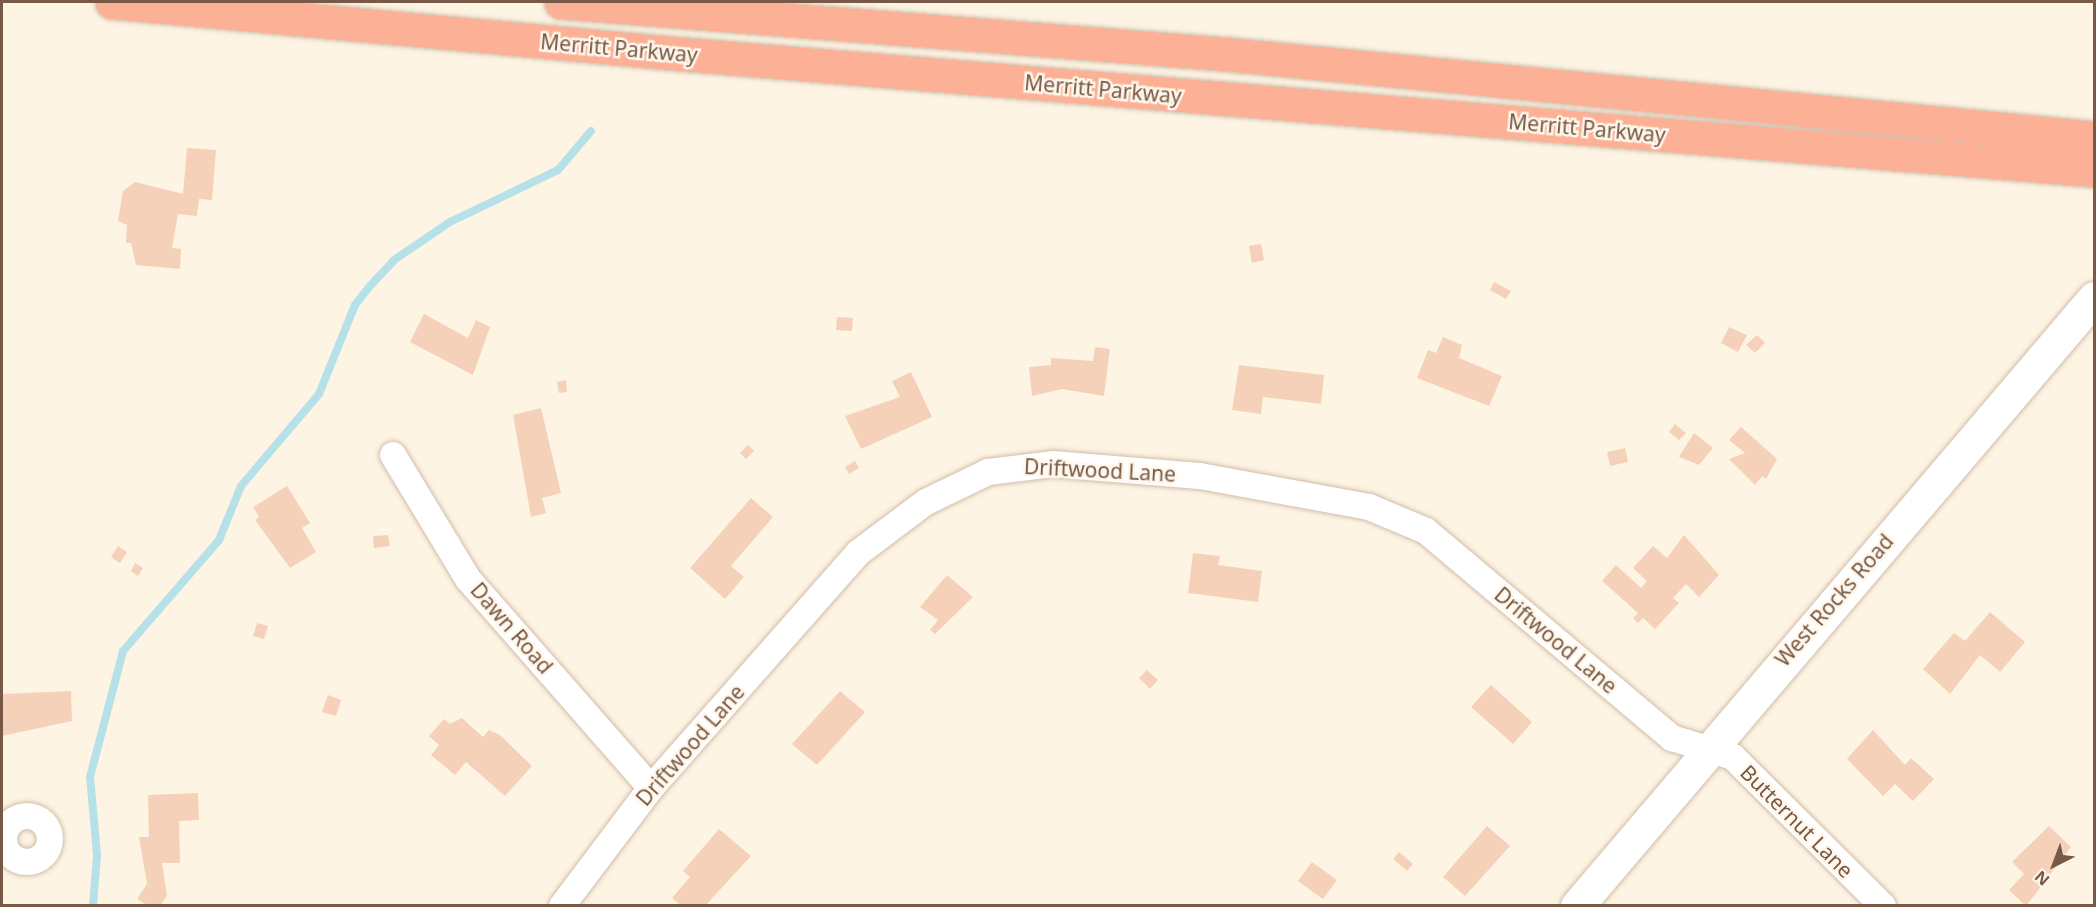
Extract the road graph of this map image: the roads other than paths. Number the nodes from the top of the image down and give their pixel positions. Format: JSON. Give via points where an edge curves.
{"nodes":[{"id":1,"x":112,"y":2,"type":"edge"},
{"id":2,"x":561,"y":2,"type":"edge"},
{"id":3,"x":2094,"y":138,"type":"edge"},
{"id":4,"x":2094,"y":170,"type":"edge"},
{"id":5,"x":2094,"y":298,"type":"edge"},
{"id":6,"x":393,"y":455,"type":"dead end"},
{"id":7,"x":1705,"y":750,"type":"junction"},
{"id":8,"x":651,"y":788,"type":"junction"},
{"id":9,"x":562,"y":906,"type":"edge"},
{"id":10,"x":1577,"y":906,"type":"edge"},
{"id":11,"x":1883,"y":906,"type":"edge"}],
"edges":[{"from":1,"to":4,"type":"highway","name":"Merritt Parkway","via":[[670,53]]},
{"from":2,"to":3,"type":"highway","name":"Merritt Parkway","via":[[1237,55]]},
{"from":5,"to":7,"type":"main road","name":"West Rocks Road"},
{"from":6,"to":8,"type":"street","name":"Dawn Road","via":[[468,579]]},
{"from":7,"to":8,"type":"street","name":"Driftwood Lane","via":[[1672,738],[1426,531],[1400,519],[1369,507],[1200,476],[1053,464],[988,472],[897,520],[858,553]]},
{"from":7,"to":10,"type":"main road","name":"West Rocks Road"},
{"from":7,"to":11,"type":"street","name":"Butternut Lane","via":[[1733,757]]},
{"from":8,"to":9,"type":"street","name":"Driftwood Lane"}]}
